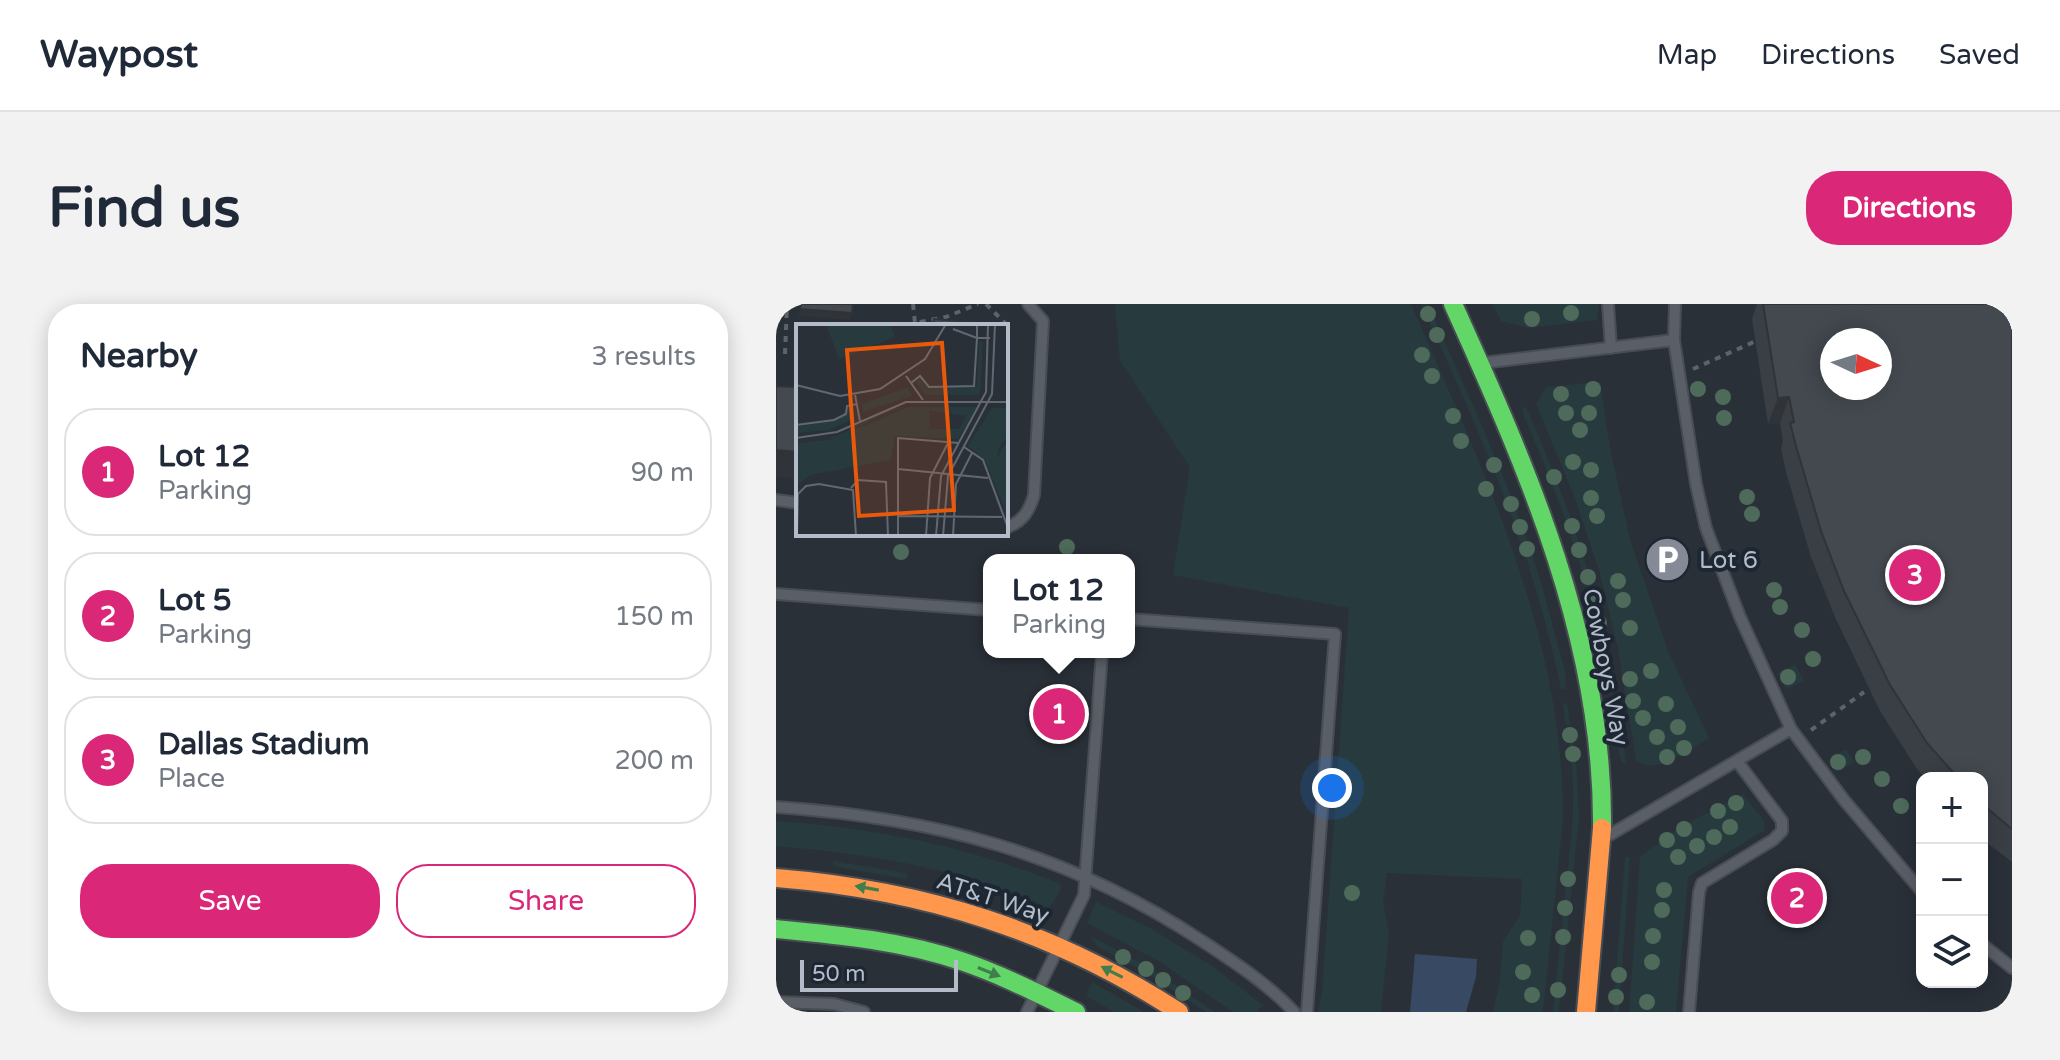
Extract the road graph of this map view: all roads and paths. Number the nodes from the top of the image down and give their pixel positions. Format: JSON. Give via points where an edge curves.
{"nodes":[{"id":1,"x":787,"y":304,"type":"edge"},
{"id":2,"x":913,"y":304,"type":"edge"},
{"id":3,"x":978,"y":304,"type":"edge"},
{"id":4,"x":986,"y":304,"type":"edge"},
{"id":5,"x":1028,"y":304,"type":"edge"},
{"id":6,"x":1453,"y":304,"type":"edge"},
{"id":7,"x":1608,"y":304,"type":"edge"},
{"id":8,"x":1675,"y":304,"type":"edge"},
{"id":9,"x":915,"y":324,"type":"edge"},
{"id":10,"x":1006,"y":324,"type":"edge"},
{"id":11,"x":1674,"y":340,"type":"junction"},
{"id":12,"x":1756,"y":341,"type":"dead end"},
{"id":13,"x":1611,"y":348,"type":"junction"},
{"id":14,"x":785,"y":354,"type":"dead end"},
{"id":15,"x":1480,"y":364,"type":"junction"},
{"id":16,"x":1679,"y":376,"type":"junction"},
{"id":17,"x":776,"y":500,"type":"edge"},
{"id":18,"x":796,"y":503,"type":"edge"},
{"id":19,"x":1008,"y":527,"type":"edge"},
{"id":20,"x":776,"y":594,"type":"edge"},
{"id":21,"x":983,"y":610,"type":"edge"},
{"id":22,"x":1135,"y":619,"type":"edge"},
{"id":23,"x":1102,"y":658,"type":"edge"},
{"id":24,"x":1864,"y":692,"type":"dead end"},
{"id":25,"x":1795,"y":734,"type":"junction"},
{"id":26,"x":1737,"y":761,"type":"junction"},
{"id":27,"x":776,"y":807,"type":"edge"},
{"id":28,"x":1601,"y":840,"type":"junction"},
{"id":29,"x":1085,"y":877,"type":"junction"},
{"id":30,"x":776,"y":878,"type":"edge"},
{"id":31,"x":1916,"y":885,"type":"edge"},
{"id":32,"x":776,"y":929,"type":"edge"},
{"id":33,"x":1058,"y":946,"type":"junction"},
{"id":34,"x":1988,"y":949,"type":"edge"},
{"id":35,"x":2012,"y":968,"type":"edge"},
{"id":36,"x":1036,"y":993,"type":"junction"},
{"id":37,"x":776,"y":1002,"type":"edge"},
{"id":38,"x":864,"y":1012,"type":"edge"},
{"id":39,"x":1027,"y":1012,"type":"edge"},
{"id":40,"x":1076,"y":1012,"type":"edge"},
{"id":41,"x":1179,"y":1012,"type":"edge"},
{"id":42,"x":1294,"y":1012,"type":"edge"},
{"id":43,"x":1307,"y":1012,"type":"edge"},
{"id":44,"x":1586,"y":1012,"type":"edge"},
{"id":45,"x":1689,"y":1012,"type":"edge"}],
"edges":[{"from":1,"to":14,"type":"path"},
{"from":2,"to":9,"type":"path"},
{"from":3,"to":9,"type":"path"},
{"from":4,"to":10,"type":"path"},
{"from":5,"to":19,"type":"lane","via":[[1043,321],[1034,495],[1029,511]]},
{"from":6,"to":15,"type":"main road","name":"Cowboys Way"},
{"from":7,"to":13,"type":"lane"},
{"from":8,"to":11,"type":"lane"},
{"from":11,"to":13,"type":"lane"},
{"from":11,"to":16,"type":"lane"},
{"from":12,"to":16,"type":"path"},
{"from":13,"to":15,"type":"lane"},
{"from":15,"to":28,"type":"main road","name":"Cowboys Way","via":[[1535,495],[1581,635],[1596,725]]},
{"from":16,"to":25,"type":"lane","via":[[1706,528],[1740,617]]},
{"from":17,"to":18,"type":"lane"},
{"from":20,"to":21,"type":"lane"},
{"from":22,"to":43,"type":"lane","via":[[1335,634]]},
{"from":23,"to":29,"type":"lane"},
{"from":24,"to":25,"type":"path"},
{"from":25,"to":26,"type":"lane"},
{"from":25,"to":31,"type":"lane"},
{"from":26,"to":28,"type":"lane"},
{"from":26,"to":45,"type":"lane","via":[[1782,821],[1782,831],[1702,883]]},
{"from":27,"to":29,"type":"lane","via":[[926,825],[1022,851]]},
{"from":28,"to":44,"type":"main road","name":"Cowboys Way"},
{"from":29,"to":33,"type":"lane","via":[[1084,895]]},
{"from":29,"to":42,"type":"lane","via":[[1184,929]]},
{"from":33,"to":30,"type":"main road","name":"AT&T Way","one_way":true,"via":[[981,915],[924,900],[868,887]]},
{"from":32,"to":36,"type":"main road","one_way":true,"via":[[903,946],[962,962]]},
{"from":33,"to":36,"type":"lane"},
{"from":41,"to":33,"type":"main road","name":"AT&T Way","one_way":true},
{"from":34,"to":35,"type":"lane"},
{"from":36,"to":39,"type":"lane"},
{"from":36,"to":40,"type":"main road"},
{"from":37,"to":38,"type":"lane","via":[[834,1004]]}]}
